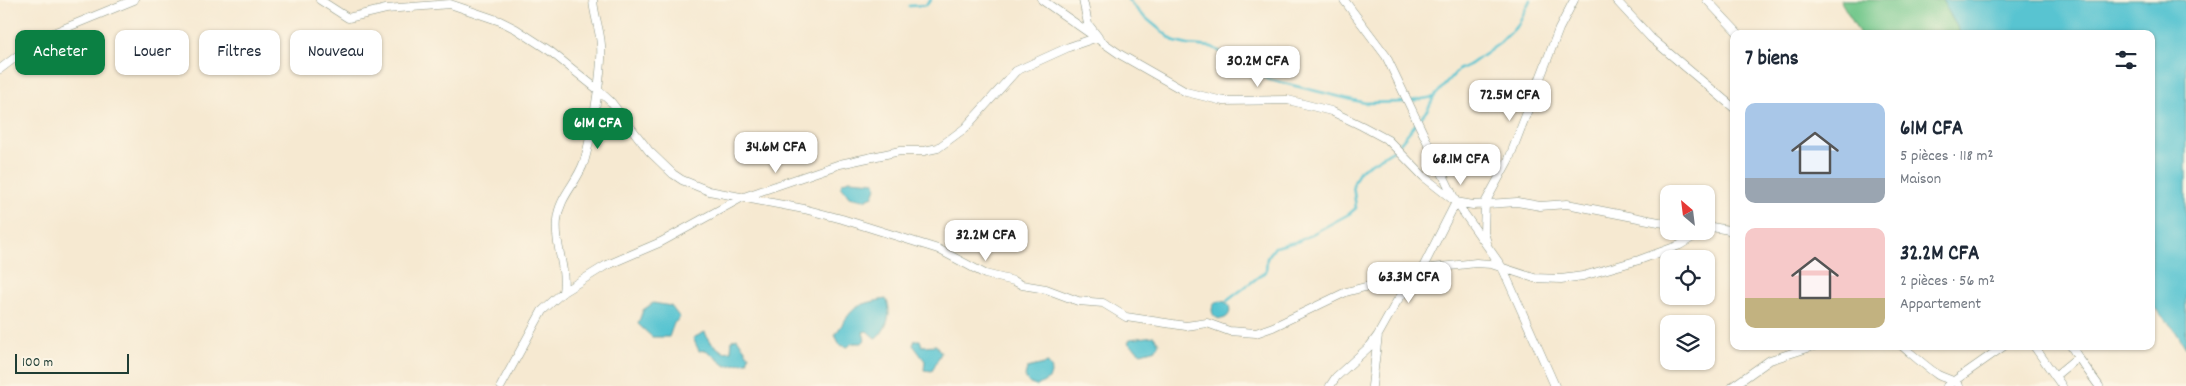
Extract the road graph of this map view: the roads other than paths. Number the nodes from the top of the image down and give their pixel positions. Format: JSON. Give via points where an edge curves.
{"nodes":[{"id":1,"x":134,"y":0,"type":"edge"},
{"id":2,"x":320,"y":0,"type":"edge"},
{"id":3,"x":446,"y":0,"type":"edge"},
{"id":4,"x":593,"y":0,"type":"edge"},
{"id":5,"x":1042,"y":0,"type":"edge"},
{"id":6,"x":1083,"y":0,"type":"edge"},
{"id":7,"x":1344,"y":0,"type":"edge"},
{"id":8,"x":1574,"y":0,"type":"edge"},
{"id":9,"x":1616,"y":0,"type":"edge"},
{"id":10,"x":1706,"y":0,"type":"edge"},
{"id":11,"x":438,"y":5,"type":"junction"},
{"id":12,"x":1735,"y":30,"type":"edge"},
{"id":13,"x":1098,"y":37,"type":"junction"},
{"id":14,"x":0,"y":69,"type":"edge"},
{"id":15,"x":597,"y":89,"type":"junction"},
{"id":16,"x":1730,"y":105,"type":"edge"},
{"id":17,"x":741,"y":198,"type":"junction"},
{"id":18,"x":1456,"y":202,"type":"junction"},
{"id":19,"x":1484,"y":203,"type":"junction"},
{"id":20,"x":1660,"y":222,"type":"edge"},
{"id":21,"x":1715,"y":228,"type":"edge"},
{"id":22,"x":1730,"y":233,"type":"edge"},
{"id":23,"x":1688,"y":240,"type":"edge"},
{"id":24,"x":1489,"y":248,"type":"junction"},
{"id":25,"x":1502,"y":267,"type":"junction"},
{"id":26,"x":1421,"y":271,"type":"junction"},
{"id":27,"x":563,"y":292,"type":"junction"},
{"id":28,"x":1378,"y":335,"type":"junction"},
{"id":29,"x":1801,"y":350,"type":"edge"},
{"id":30,"x":1907,"y":350,"type":"edge"},
{"id":31,"x":1999,"y":350,"type":"edge"},
{"id":32,"x":2037,"y":350,"type":"edge"},
{"id":33,"x":2074,"y":350,"type":"edge"},
{"id":34,"x":2078,"y":357,"type":"junction"},
{"id":35,"x":2055,"y":376,"type":"junction"},
{"id":36,"x":1957,"y":384,"type":"edge"},
{"id":37,"x":501,"y":386,"type":"edge"},
{"id":38,"x":1330,"y":386,"type":"edge"},
{"id":39,"x":1372,"y":386,"type":"edge"},
{"id":40,"x":1555,"y":386,"type":"edge"},
{"id":41,"x":1733,"y":386,"type":"edge"},
{"id":42,"x":1947,"y":386,"type":"edge"},
{"id":43,"x":2062,"y":386,"type":"edge"},
{"id":44,"x":2099,"y":386,"type":"edge"}],
"edges":[{"from":1,"to":14,"type":"street","via":[[41,38]]},
{"from":2,"to":11,"type":"street","via":[[348,18],[386,9]]},
{"from":3,"to":11,"type":"street"},
{"from":4,"to":15,"type":"street","via":[[602,47]]},
{"from":5,"to":13,"type":"street"},
{"from":6,"to":13,"type":"street","via":[[1088,24]]},
{"from":7,"to":18,"type":"street","via":[[1386,56]]},
{"from":8,"to":19,"type":"street","via":[[1509,159]]},
{"from":9,"to":16,"type":"street","via":[[1651,38]]},
{"from":10,"to":12,"type":"street"},
{"from":11,"to":15,"type":"street","via":[[458,6],[516,29]]},
{"from":13,"to":17,"type":"street","via":[[1016,71],[965,128],[938,148],[900,151],[840,164]]},
{"from":13,"to":18,"type":"street","via":[[1121,55],[1193,94],[1223,101],[1288,100],[1330,111],[1388,140],[1424,177]]},
{"from":15,"to":17,"type":"street","via":[[649,151],[673,174],[709,191]]},
{"from":15,"to":27,"type":"street","via":[[584,161],[561,201],[557,220],[557,243],[564,270]]},
{"from":17,"to":26,"type":"street","via":[[842,219],[938,249],[986,274],[1046,289],[1078,301],[1103,303],[1126,317],[1186,326],[1207,324],[1241,333],[1273,327],[1346,292],[1392,285]]},
{"from":17,"to":27,"type":"street","via":[[661,242],[605,266]]},
{"from":18,"to":19,"type":"street"},
{"from":18,"to":24,"type":"street"},
{"from":18,"to":26,"type":"street"},
{"from":19,"to":20,"type":"street","via":[[1567,204]]},
{"from":19,"to":24,"type":"street","via":[[1484,232]]},
{"from":21,"to":22,"type":"street"},
{"from":23,"to":25,"type":"street","via":[[1583,276],[1546,280]]},
{"from":24,"to":25,"type":"street"},
{"from":25,"to":26,"type":"street","via":[[1476,263]]},
{"from":25,"to":40,"type":"street"},
{"from":26,"to":28,"type":"street","via":[[1397,302]]},
{"from":27,"to":37,"type":"street","via":[[542,311]]},
{"from":28,"to":38,"type":"street"},
{"from":28,"to":39,"type":"street"},
{"from":29,"to":41,"type":"street","via":[[1770,360]]},
{"from":30,"to":36,"type":"street"},
{"from":31,"to":36,"type":"street"},
{"from":32,"to":35,"type":"street"},
{"from":33,"to":34,"type":"street"},
{"from":34,"to":35,"type":"street"},
{"from":34,"to":44,"type":"street"},
{"from":35,"to":43,"type":"street"},
{"from":36,"to":42,"type":"street"}]}
